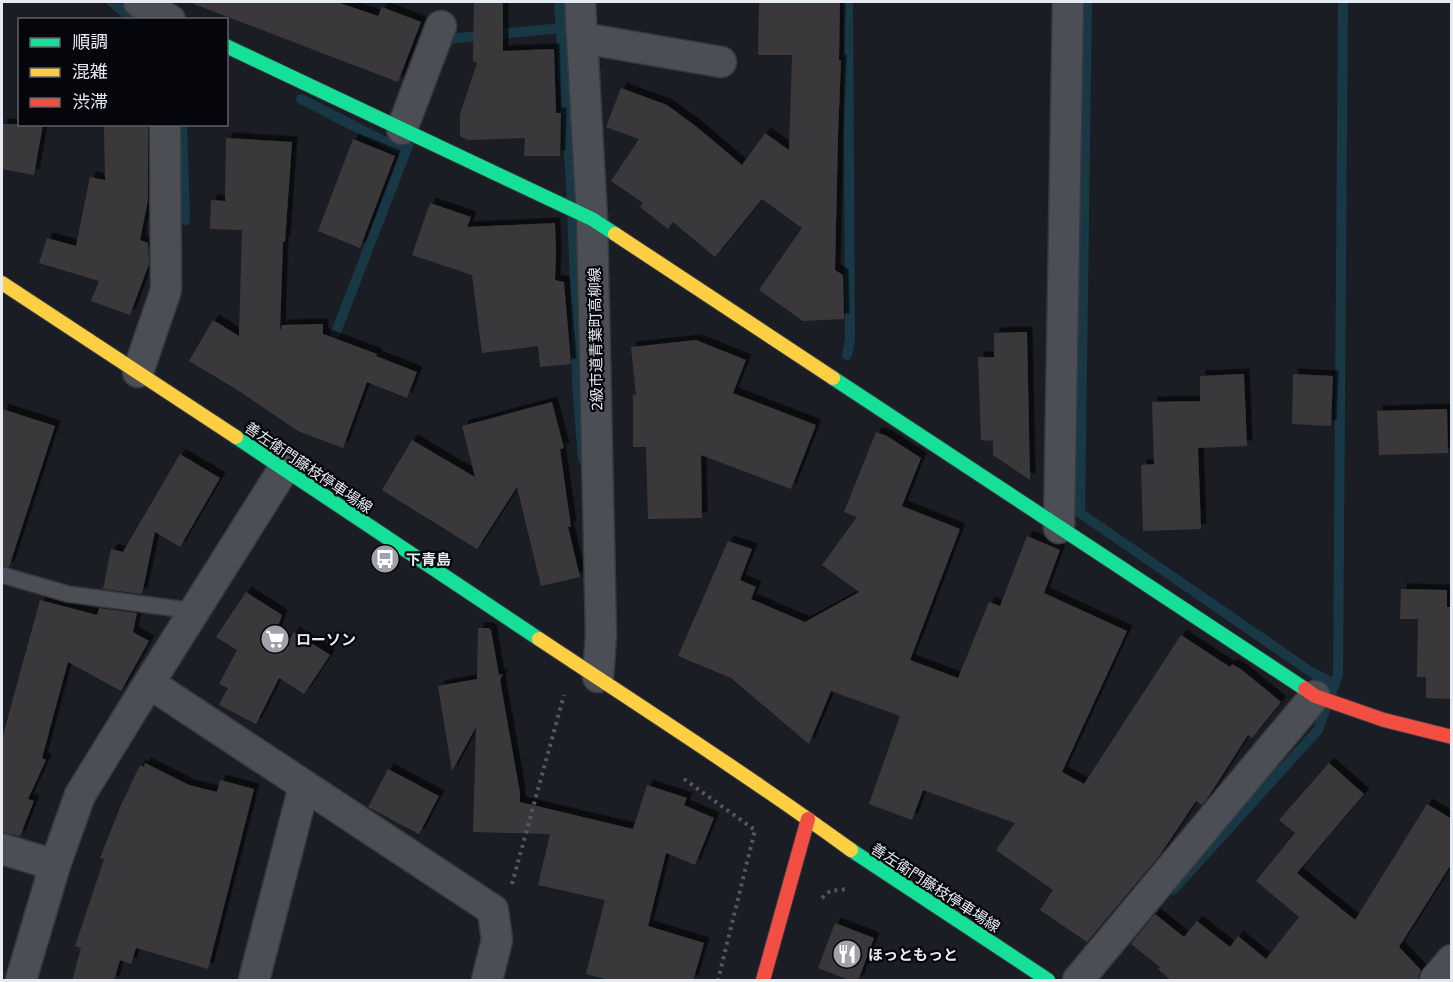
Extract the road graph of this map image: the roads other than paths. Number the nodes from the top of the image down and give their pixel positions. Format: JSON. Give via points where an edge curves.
{"nodes":[{"id":1,"x":139,"y":2,"type":"edge"},
{"id":2,"x":580,"y":2,"type":"edge"},
{"id":3,"x":1068,"y":2,"type":"edge"},
{"id":4,"x":167,"y":14,"type":"edge"},
{"id":5,"x":441,"y":26,"type":"dead end"},
{"id":6,"x":582,"y":38,"type":"junction"},
{"id":7,"x":228,"y":47,"type":"edge"},
{"id":8,"x":721,"y":63,"type":"dead end"},
{"id":9,"x":165,"y":126,"type":"edge"},
{"id":10,"x":402,"y":129,"type":"junction"},
{"id":11,"x":592,"y":219,"type":"junction"},
{"id":12,"x":2,"y":283,"type":"edge"},
{"id":13,"x":138,"y":372,"type":"junction"},
{"id":14,"x":283,"y":470,"type":"junction"},
{"id":15,"x":1059,"y":528,"type":"junction"},
{"id":16,"x":2,"y":575,"type":"edge"},
{"id":17,"x":194,"y":611,"type":"junction"},
{"id":18,"x":598,"y":677,"type":"junction"},
{"id":19,"x":148,"y":683,"type":"junction"},
{"id":20,"x":1315,"y":696,"type":"junction"},
{"id":21,"x":1452,"y":736,"type":"edge"},
{"id":22,"x":304,"y":786,"type":"junction"},
{"id":23,"x":808,"y":819,"type":"junction"},
{"id":24,"x":2,"y":849,"type":"edge"},
{"id":25,"x":55,"y":865,"type":"junction"},
{"id":26,"x":1452,"y":960,"type":"edge"},
{"id":27,"x":21,"y":981,"type":"edge"},
{"id":28,"x":254,"y":981,"type":"edge"},
{"id":29,"x":487,"y":981,"type":"edge"},
{"id":30,"x":763,"y":981,"type":"edge"},
{"id":31,"x":1048,"y":981,"type":"edge"},
{"id":32,"x":1078,"y":981,"type":"edge"},
{"id":33,"x":1435,"y":981,"type":"edge"}],
"edges":[{"from":1,"to":4,"type":"street"},
{"from":2,"to":6,"type":"street","name":"2級市道青葉町高柳線"},
{"from":3,"to":15,"type":"street"},
{"from":5,"to":10,"type":"street"},
{"from":6,"to":8,"type":"street"},
{"from":6,"to":11,"type":"street","name":"2級市道青葉町高柳線"},
{"from":7,"to":10,"type":"street"},
{"from":9,"to":13,"type":"street","via":[[166,290]]},
{"from":10,"to":11,"type":"street"},
{"from":11,"to":15,"type":"street"},
{"from":11,"to":18,"type":"street","name":"2級市道青葉町高柳線","via":[[601,623]]},
{"from":12,"to":13,"type":"street","name":"善左衛門藤枝停車場線"},
{"from":13,"to":14,"type":"street","name":"善左衛門藤枝停車場線"},
{"from":14,"to":17,"type":"street"},
{"from":14,"to":18,"type":"street","name":"善左衛門藤枝停車場線"},
{"from":15,"to":20,"type":"street"},
{"from":16,"to":17,"type":"lane","via":[[68,594]]},
{"from":17,"to":19,"type":"street"},
{"from":18,"to":23,"type":"street","name":"善左衛門藤枝停車場線"},
{"from":19,"to":22,"type":"street"},
{"from":19,"to":25,"type":"street","via":[[80,795]]},
{"from":20,"to":21,"type":"street","via":[[1384,720]]},
{"from":20,"to":32,"type":"street"},
{"from":22,"to":28,"type":"street"},
{"from":22,"to":29,"type":"street","via":[[493,910],[497,940]]},
{"from":23,"to":30,"type":"street"},
{"from":23,"to":31,"type":"street","name":"善左衛門藤枝停車場線"},
{"from":24,"to":25,"type":"street"},
{"from":25,"to":27,"type":"street"},
{"from":26,"to":33,"type":"street"}]}
